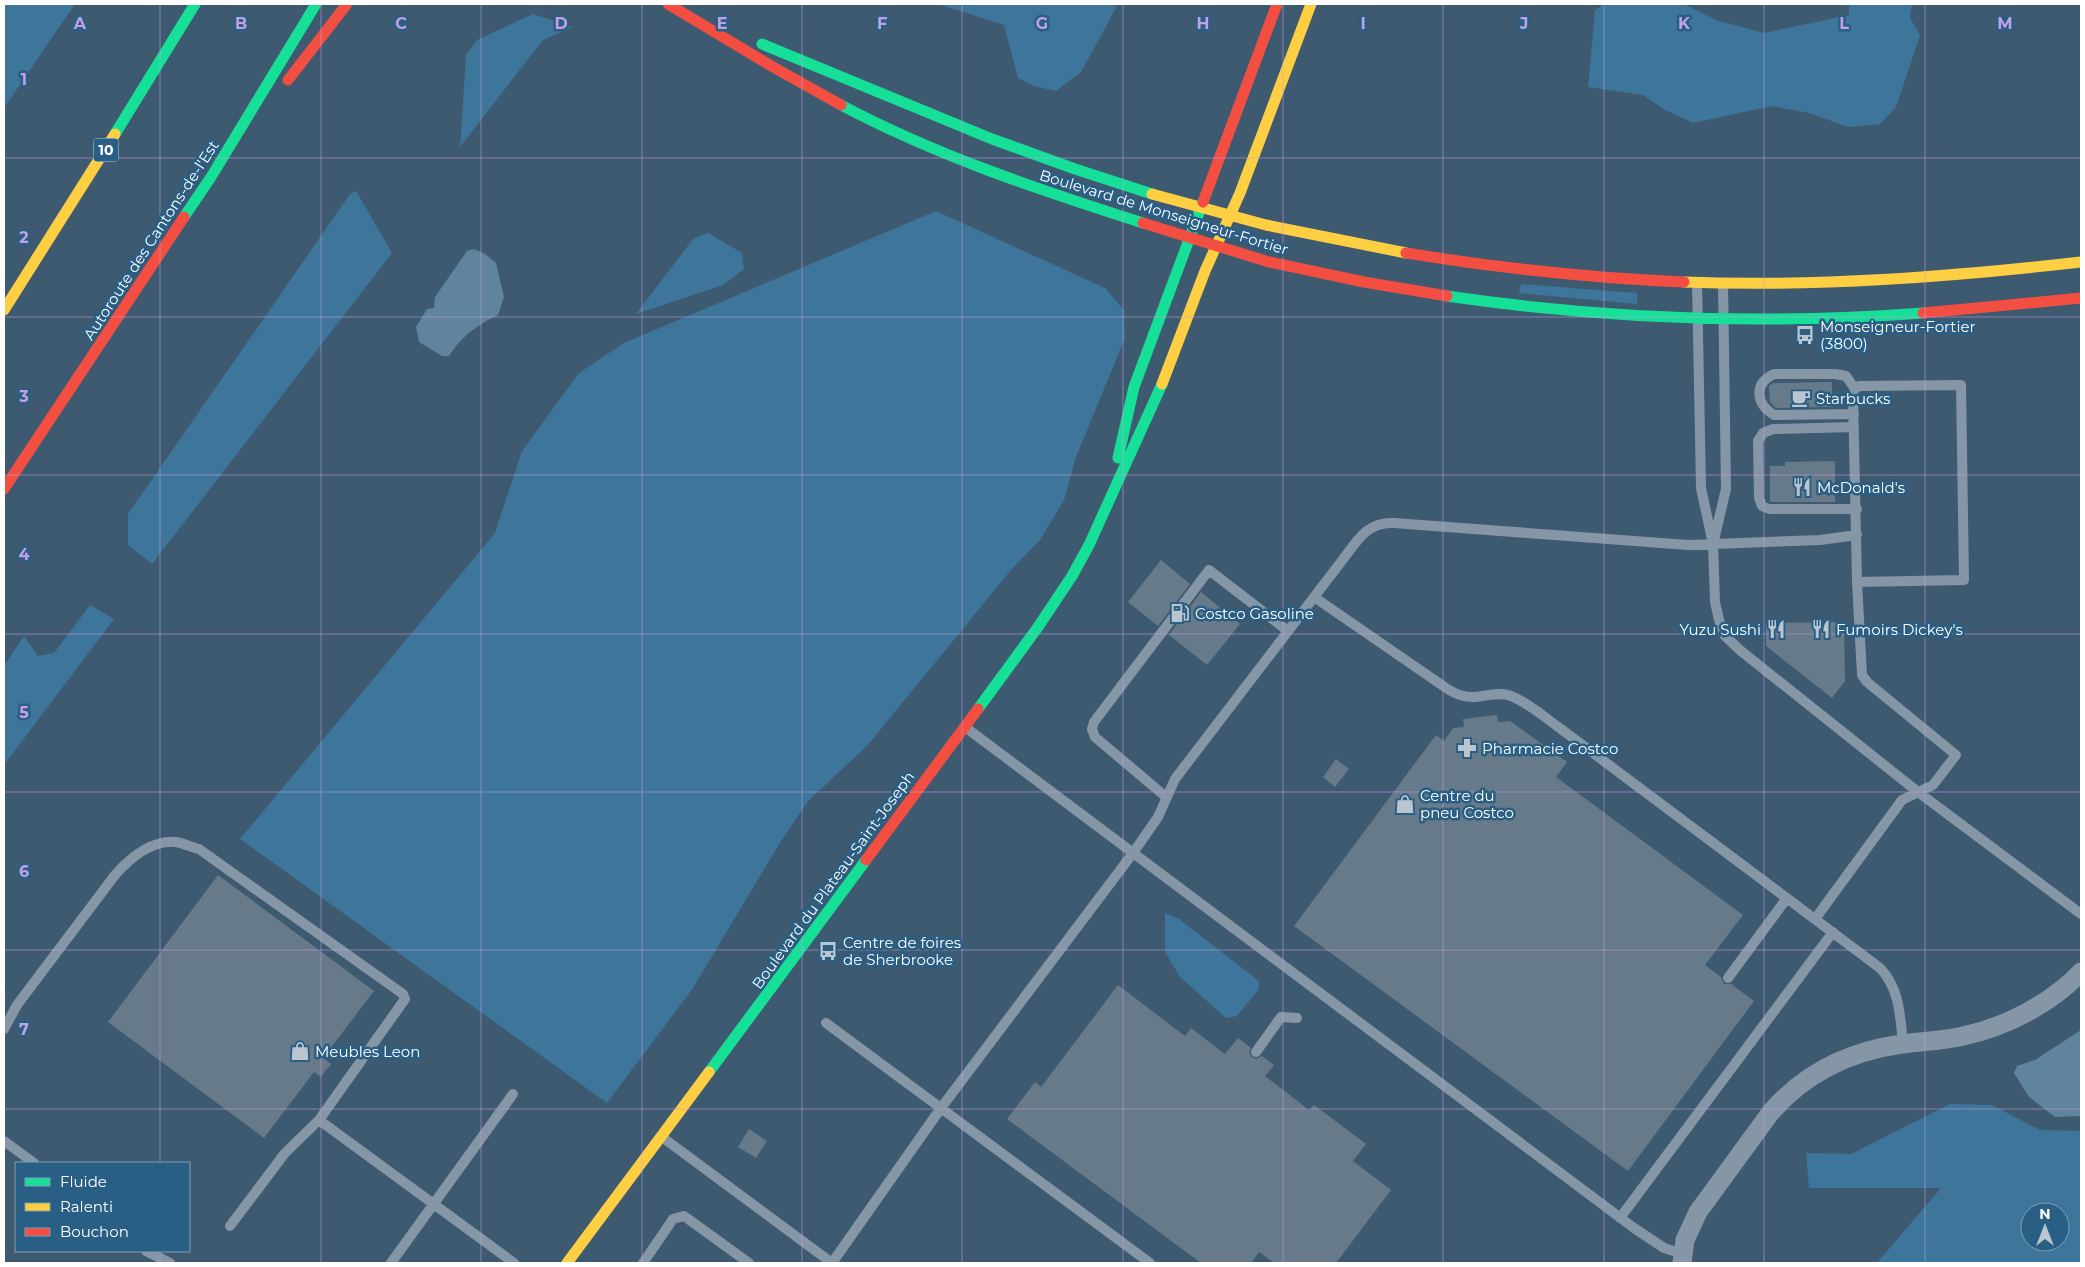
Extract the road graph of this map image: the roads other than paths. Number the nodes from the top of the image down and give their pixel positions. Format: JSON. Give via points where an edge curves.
{"nodes":[{"id":1,"x":196,"y":4,"type":"edge"},
{"id":2,"x":316,"y":4,"type":"edge"},
{"id":3,"x":347,"y":4,"type":"edge"},
{"id":4,"x":668,"y":4,"type":"edge"},
{"id":5,"x":674,"y":4,"type":"edge"},
{"id":6,"x":1277,"y":4,"type":"edge"},
{"id":7,"x":1311,"y":4,"type":"edge"},
{"id":8,"x":737,"y":32,"type":"dead end"},
{"id":9,"x":755,"y":40,"type":"dead end"},
{"id":10,"x":282,"y":87,"type":"dead end"},
{"id":11,"x":270,"y":102,"type":"dead end"},
{"id":12,"x":211,"y":177,"type":"junction"},
{"id":13,"x":1200,"y":208,"type":"junction"},
{"id":14,"x":1230,"y":216,"type":"junction"},
{"id":15,"x":1189,"y":239,"type":"junction"},
{"id":16,"x":1216,"y":247,"type":"junction"},
{"id":17,"x":2081,"y":262,"type":"edge"},
{"id":18,"x":1698,"y":283,"type":"junction"},
{"id":19,"x":1723,"y":284,"type":"junction"},
{"id":20,"x":2081,"y":298,"type":"edge"},
{"id":21,"x":4,"y":308,"type":"edge"},
{"id":22,"x":1697,"y":318,"type":"junction"},
{"id":23,"x":1723,"y":319,"type":"junction"},
{"id":24,"x":1855,"y":389,"type":"junction"},
{"id":25,"x":1854,"y":414,"type":"junction"},
{"id":26,"x":1854,"y":427,"type":"junction"},
{"id":27,"x":4,"y":489,"type":"edge"},
{"id":28,"x":1107,"y":505,"type":"junction"},
{"id":29,"x":1857,"y":509,"type":"junction"},
{"id":30,"x":1857,"y":535,"type":"junction"},
{"id":31,"x":1713,"y":544,"type":"junction"},
{"id":32,"x":1857,"y":582,"type":"junction"},
{"id":33,"x":1314,"y":597,"type":"junction"},
{"id":34,"x":1288,"y":631,"type":"junction"},
{"id":35,"x":964,"y":727,"type":"junction"},
{"id":36,"x":1918,"y":792,"type":"junction"},
{"id":37,"x":1166,"y":797,"type":"junction"},
{"id":38,"x":1133,"y":853,"type":"junction"},
{"id":39,"x":1788,"y":898,"type":"junction"},
{"id":40,"x":2081,"y":914,"type":"edge"},
{"id":41,"x":1815,"y":919,"type":"junction"},
{"id":42,"x":1833,"y":932,"type":"junction"},
{"id":43,"x":2081,"y":972,"type":"edge"},
{"id":44,"x":1728,"y":978,"type":"dead end"},
{"id":45,"x":1297,"y":1018,"type":"dead end"},
{"id":46,"x":826,"y":1023,"type":"dead end"},
{"id":47,"x":4,"y":1029,"type":"edge"},
{"id":48,"x":1903,"y":1044,"type":"junction"},
{"id":49,"x":1256,"y":1052,"type":"dead end"},
{"id":50,"x":513,"y":1094,"type":"dead end"},
{"id":51,"x":941,"y":1108,"type":"junction"},
{"id":52,"x":319,"y":1120,"type":"junction"},
{"id":53,"x":661,"y":1137,"type":"junction"},
{"id":54,"x":4,"y":1141,"type":"edge"},
{"id":55,"x":33,"y":1162,"type":"edge"},
{"id":56,"x":434,"y":1204,"type":"junction"},
{"id":57,"x":1620,"y":1218,"type":"junction"},
{"id":58,"x":230,"y":1226,"type":"dead end"},
{"id":59,"x":148,"y":1252,"type":"edge"},
{"id":60,"x":1682,"y":1258,"type":"edge"},
{"id":61,"x":170,"y":1263,"type":"edge"},
{"id":62,"x":391,"y":1263,"type":"edge"},
{"id":63,"x":514,"y":1263,"type":"edge"},
{"id":64,"x":567,"y":1263,"type":"edge"},
{"id":65,"x":643,"y":1263,"type":"edge"},
{"id":66,"x":749,"y":1263,"type":"edge"},
{"id":67,"x":832,"y":1263,"type":"edge"},
{"id":68,"x":1150,"y":1263,"type":"edge"}],
"edges":[{"from":1,"to":21,"type":"main road","number":"10"},
{"from":2,"to":12,"type":"main road","name":"Autoroute des Cantons-de-l'Est"},
{"from":3,"to":10,"type":"main road"},
{"from":4,"to":15,"type":"main road","name":"Boulevard de Monseigneur-Fortier","via":[[842,106],[921,143],[1024,184]]},
{"from":5,"to":8,"type":"main road"},
{"from":6,"to":13,"type":"main road","name":"Boulevard du Plateau-Saint-Joseph"},
{"from":7,"to":14,"type":"main road","name":"Boulevard du Plateau-Saint-Joseph"},
{"from":9,"to":13,"type":"main road","name":"Boulevard de Monseigneur-Fortier","via":[[1035,155]]},
{"from":11,"to":12,"type":"main road"},
{"from":12,"to":27,"type":"main road","name":"Autoroute des Cantons-de-l'Est"},
{"from":13,"to":14,"type":"main road","name":"Boulevard de Monseigneur-Fortier"},
{"from":13,"to":15,"type":"main road","name":"Boulevard du Plateau-Saint-Joseph"},
{"from":14,"to":16,"type":"main road","name":"Boulevard du Plateau-Saint-Joseph"},
{"from":14,"to":18,"type":"main road","name":"Boulevard de Monseigneur-Fortier","via":[[1364,245],[1466,262],[1564,274]]},
{"from":15,"to":16,"type":"main road","name":"Boulevard de Monseigneur-Fortier"},
{"from":15,"to":28,"type":"main road","name":"Boulevard du Plateau-Saint-Joseph","via":[[1134,387]]},
{"from":16,"to":22,"type":"main road","name":"Boulevard de Monseigneur-Fortier","via":[[1345,278],[1460,298],[1555,309]]},
{"from":16,"to":28,"type":"main road","name":"Boulevard du Plateau-Saint-Joseph","via":[[1156,403]]},
{"from":17,"to":19,"type":"main road","name":"Boulevard de Monseigneur-Fortier","via":[[1911,280]]},
{"from":18,"to":19,"type":"main road","name":"Boulevard de Monseigneur-Fortier"},
{"from":18,"to":22,"type":"lane"},
{"from":19,"to":23,"type":"lane"},
{"from":20,"to":23,"type":"main road","name":"Boulevard de Monseigneur-Fortier","via":[[1885,316]]},
{"from":22,"to":23,"type":"main road","name":"Boulevard de Monseigneur-Fortier"},
{"from":22,"to":31,"type":"lane","via":[[1701,488]]},
{"from":23,"to":31,"type":"lane","via":[[1726,489]]},
{"from":24,"to":25,"type":"lane"},
{"from":24,"to":25,"type":"lane","via":[[1846,376],[1840,375],[1774,374],[1760,384],[1762,405],[1774,415]]},
{"from":24,"to":32,"type":"lane","via":[[1859,386],[1961,385],[1964,580]]},
{"from":25,"to":26,"type":"lane"},
{"from":26,"to":29,"type":"lane"},
{"from":26,"to":29,"type":"lane","via":[[1772,429],[1763,433],[1758,442],[1759,498],[1762,506],[1769,510]]},
{"from":28,"to":35,"type":"main road","name":"Boulevard du Plateau-Saint-Joseph","via":[[1065,587]]},
{"from":29,"to":30,"type":"lane"},
{"from":30,"to":31,"type":"lane","via":[[1820,540]]},
{"from":30,"to":32,"type":"lane"},
{"from":31,"to":33,"type":"lane","via":[[1661,544],[1381,524],[1362,534]]},
{"from":31,"to":36,"type":"lane","via":[[1715,602],[1725,636]]},
{"from":32,"to":36,"type":"lane","via":[[1862,675],[1956,755],[1933,785]]},
{"from":33,"to":34,"type":"lane"},
{"from":33,"to":39,"type":"lane","via":[[1449,690],[1471,697],[1510,695],[1557,726]]},
{"from":34,"to":37,"type":"lane","via":[[1175,779]]},
{"from":34,"to":37,"type":"lane","via":[[1209,570],[1094,722],[1095,737]]},
{"from":35,"to":38,"type":"lane"},
{"from":35,"to":53,"type":"main road","name":"Boulevard du Plateau-Saint-Joseph"},
{"from":36,"to":40,"type":"lane"},
{"from":36,"to":41,"type":"lane","via":[[1902,800]]},
{"from":37,"to":38,"type":"lane","via":[[1158,817]]},
{"from":38,"to":51,"type":"lane"},
{"from":38,"to":57,"type":"lane"},
{"from":39,"to":41,"type":"lane"},
{"from":39,"to":44,"type":"lane"},
{"from":41,"to":42,"type":"lane"},
{"from":42,"to":48,"type":"lane","via":[[1888,975],[1897,997]]},
{"from":42,"to":57,"type":"lane"},
{"from":43,"to":48,"type":"street","via":[[2052,997],[2006,1022],[1964,1036]]},
{"from":45,"to":49,"type":"lane","via":[[1281,1017]]},
{"from":46,"to":51,"type":"lane"},
{"from":47,"to":52,"type":"lane","via":[[17,1005],[129,859],[154,844],[175,842],[191,846],[403,994],[405,999]]},
{"from":48,"to":60,"type":"street","via":[[1864,1051],[1836,1063],[1807,1079],[1782,1099],[1703,1204],[1688,1233]]},
{"from":50,"to":56,"type":"lane"},
{"from":51,"to":67,"type":"lane"},
{"from":51,"to":68,"type":"lane"},
{"from":52,"to":56,"type":"lane"},
{"from":52,"to":58,"type":"lane","via":[[285,1153]]},
{"from":53,"to":64,"type":"main road","name":"Boulevard du Plateau-Saint-Joseph"},
{"from":53,"to":67,"type":"lane"},
{"from":54,"to":55,"type":"lane"},
{"from":56,"to":62,"type":"lane"},
{"from":56,"to":63,"type":"lane"},
{"from":57,"to":60,"type":"lane"},
{"from":59,"to":61,"type":"lane"},
{"from":65,"to":66,"type":"lane","via":[[673,1219],[684,1216]]}]}
